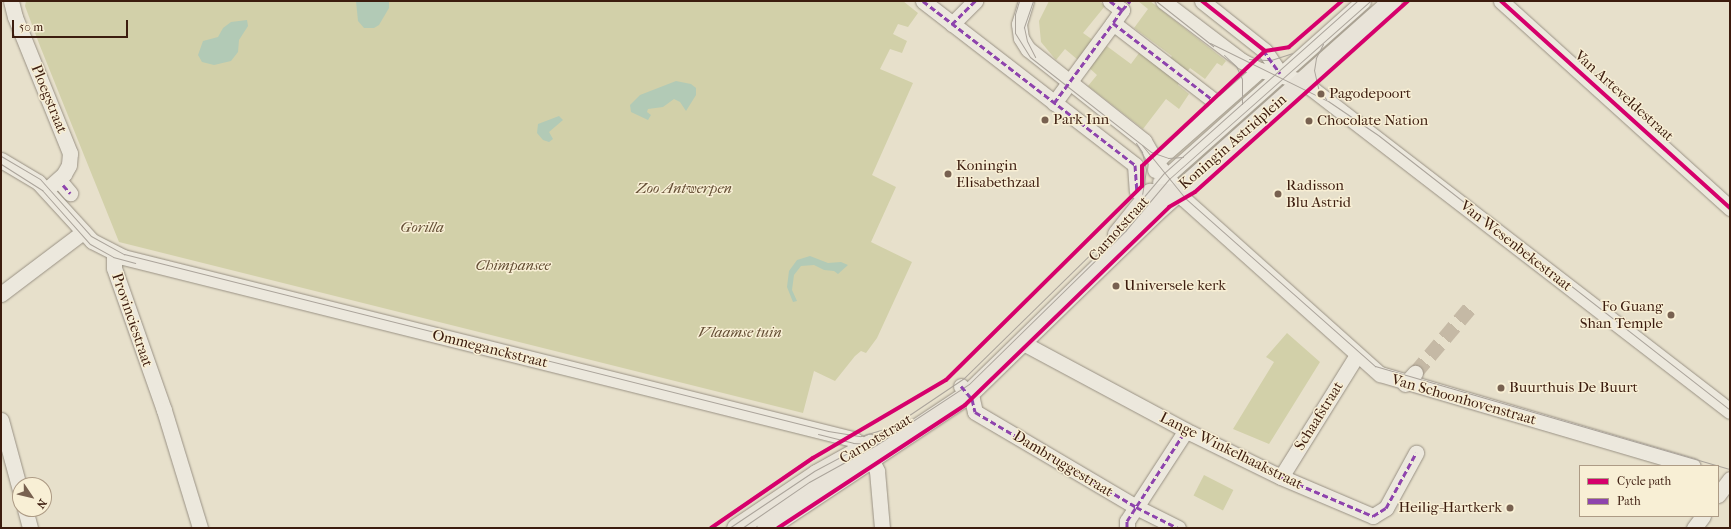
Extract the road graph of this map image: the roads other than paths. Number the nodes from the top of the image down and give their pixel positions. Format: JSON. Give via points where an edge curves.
{"nodes":[{"id":1,"x":12,"y":1,"type":"edge"},
{"id":2,"x":923,"y":1,"type":"edge"},
{"id":3,"x":975,"y":1,"type":"edge"},
{"id":4,"x":1026,"y":1,"type":"edge"},
{"id":5,"x":1163,"y":1,"type":"edge"},
{"id":6,"x":1202,"y":1,"type":"edge"},
{"id":7,"x":1363,"y":1,"type":"edge"},
{"id":8,"x":1392,"y":1,"type":"edge"},
{"id":9,"x":1501,"y":1,"type":"edge"},
{"id":10,"x":1121,"y":4,"type":"edge"},
{"id":11,"x":1113,"y":23,"type":"junction"},
{"id":12,"x":952,"y":24,"type":"junction"},
{"id":13,"x":1260,"y":70,"type":"junction"},
{"id":14,"x":1280,"y":73,"type":"junction"},
{"id":15,"x":1302,"y":81,"type":"junction"},
{"id":16,"x":1070,"y":82,"type":"junction"},
{"id":17,"x":1213,"y":100,"type":"dead end"},
{"id":18,"x":1054,"y":103,"type":"junction"},
{"id":19,"x":1,"y":160,"type":"edge"},
{"id":20,"x":1156,"y":162,"type":"junction"},
{"id":21,"x":1166,"y":176,"type":"junction"},
{"id":22,"x":46,"y":190,"type":"junction"},
{"id":23,"x":1144,"y":192,"type":"junction"},
{"id":24,"x":1179,"y":193,"type":"junction"},
{"id":25,"x":1730,"y":208,"type":"edge"},
{"id":26,"x":83,"y":232,"type":"junction"},
{"id":27,"x":114,"y":254,"type":"junction"},
{"id":28,"x":1,"y":294,"type":"edge"},
{"id":29,"x":1023,"y":343,"type":"junction"},
{"id":30,"x":1357,"y":355,"type":"junction"},
{"id":31,"x":965,"y":390,"type":"junction"},
{"id":32,"x":1730,"y":411,"type":"edge"},
{"id":33,"x":1,"y":420,"type":"edge"},
{"id":34,"x":1186,"y":430,"type":"junction"},
{"id":35,"x":868,"y":452,"type":"junction"},
{"id":36,"x":1416,"y":454,"type":"dead end"},
{"id":37,"x":1690,"y":465,"type":"edge"},
{"id":38,"x":1719,"y":473,"type":"edge"},
{"id":39,"x":16,"y":477,"type":"edge"},
{"id":40,"x":1281,"y":477,"type":"junction"},
{"id":41,"x":1730,"y":478,"type":"edge"},
{"id":42,"x":1719,"y":494,"type":"edge"},
{"id":43,"x":1136,"y":507,"type":"junction"},
{"id":44,"x":27,"y":517,"type":"edge"},
{"id":45,"x":1702,"y":517,"type":"edge"},
{"id":46,"x":30,"y":528,"type":"edge"},
{"id":47,"x":200,"y":528,"type":"edge"},
{"id":48,"x":736,"y":528,"type":"edge"},
{"id":49,"x":766,"y":528,"type":"edge"},
{"id":50,"x":882,"y":528,"type":"edge"},
{"id":51,"x":1127,"y":528,"type":"edge"},
{"id":52,"x":1178,"y":528,"type":"edge"},
{"id":53,"x":1694,"y":528,"type":"edge"}],
"edges":[{"from":1,"to":22,"type":"street","name":"Ploegstraat","via":[[15,17],[70,153],[69,165],[64,174]]},
{"from":2,"to":12,"type":"street"},
{"from":3,"to":12,"type":"street"},
{"from":4,"to":16,"type":"street","name":"Koningin Astridplein","via":[[1019,24],[1024,44]]},
{"from":5,"to":13,"type":"street","via":[[1231,54]]},
{"from":6,"to":14,"type":"street","name":"Koningin Astridplein","via":[[1265,51]]},
{"from":7,"to":14,"type":"street"},
{"from":8,"to":15,"type":"main road"},
{"from":9,"to":25,"type":"street","name":"Van Arteveldestraat"},
{"from":10,"to":11,"type":"street"},
{"from":11,"to":16,"type":"street"},
{"from":11,"to":17,"type":"street"},
{"from":12,"to":18,"type":"street"},
{"from":13,"to":14,"type":"street"},
{"from":13,"to":20,"type":"street"},
{"from":14,"to":15,"type":"street","name":"Koningin Astridplein"},
{"from":14,"to":21,"type":"street","name":"Koningin Astridplein"},
{"from":15,"to":24,"type":"main road","name":"Koningin Astridplein"},
{"from":15,"to":32,"type":"street","name":"Van Wesenbekestraat"},
{"from":16,"to":18,"type":"street"},
{"from":16,"to":20,"type":"street","name":"Koningin Astridplein","via":[[1144,141]]},
{"from":18,"to":23,"type":"street","via":[[1135,165]]},
{"from":19,"to":22,"type":"street","name":"Provinciestraat","via":[[31,176]]},
{"from":20,"to":21,"type":"street","name":"Koningin Astridplein"},
{"from":20,"to":23,"type":"street"},
{"from":21,"to":23,"type":"street","name":"Koningin Astridplein"},
{"from":21,"to":24,"type":"street","name":"Koningin Astridplein"},
{"from":22,"to":26,"type":"street","name":"Provinciestraat"},
{"from":23,"to":24,"type":"main road","name":"Carnotstraat"},
{"from":23,"to":31,"type":"main road","name":"Carnotstraat","via":[[1112,239]]},
{"from":24,"to":29,"type":"main road","name":"Carnotstraat","via":[[1156,212]]},
{"from":24,"to":30,"type":"street","name":"Van Schoonhovenstraat"},
{"from":26,"to":27,"type":"street","name":"Provinciestraat","via":[[97,245]]},
{"from":26,"to":28,"type":"street"},
{"from":27,"to":35,"type":"street","name":"Ommeganckstraat","via":[[852,439]]},
{"from":27,"to":47,"type":"street","name":"Provinciestraat","via":[[114,268],[164,410]]},
{"from":29,"to":31,"type":"main road","name":"Carnotstraat"},
{"from":29,"to":34,"type":"street","name":"Lange Winkelhaakstraat"},
{"from":30,"to":37,"type":"street","name":"Van Schoonhovenstraat","via":[[1380,374],[1410,378]]},
{"from":30,"to":40,"type":"street","name":"Schaafstraat"},
{"from":31,"to":35,"type":"main road","name":"Carnotstraat"},
{"from":31,"to":43,"type":"street","name":"Dambruggestraat","via":[[975,412]]},
{"from":33,"to":39,"type":"street"},
{"from":34,"to":40,"type":"street","name":"Lange Winkelhaakstraat"},
{"from":34,"to":43,"type":"street"},
{"from":35,"to":48,"type":"main road","name":"Carnotstraat","via":[[816,474]]},
{"from":35,"to":49,"type":"main road","name":"Carnotstraat"},
{"from":35,"to":50,"type":"street","via":[[877,471]]},
{"from":36,"to":40,"type":"street","name":"Lange Winkelhaakstraat","via":[[1386,508],[1373,516]]},
{"from":38,"to":41,"type":"street"},
{"from":41,"to":42,"type":"street"},
{"from":43,"to":51,"type":"street","via":[[1127,521]]},
{"from":43,"to":52,"type":"street","name":"Dambruggestraat"},
{"from":44,"to":46,"type":"street"},
{"from":45,"to":53,"type":"street"}]}
